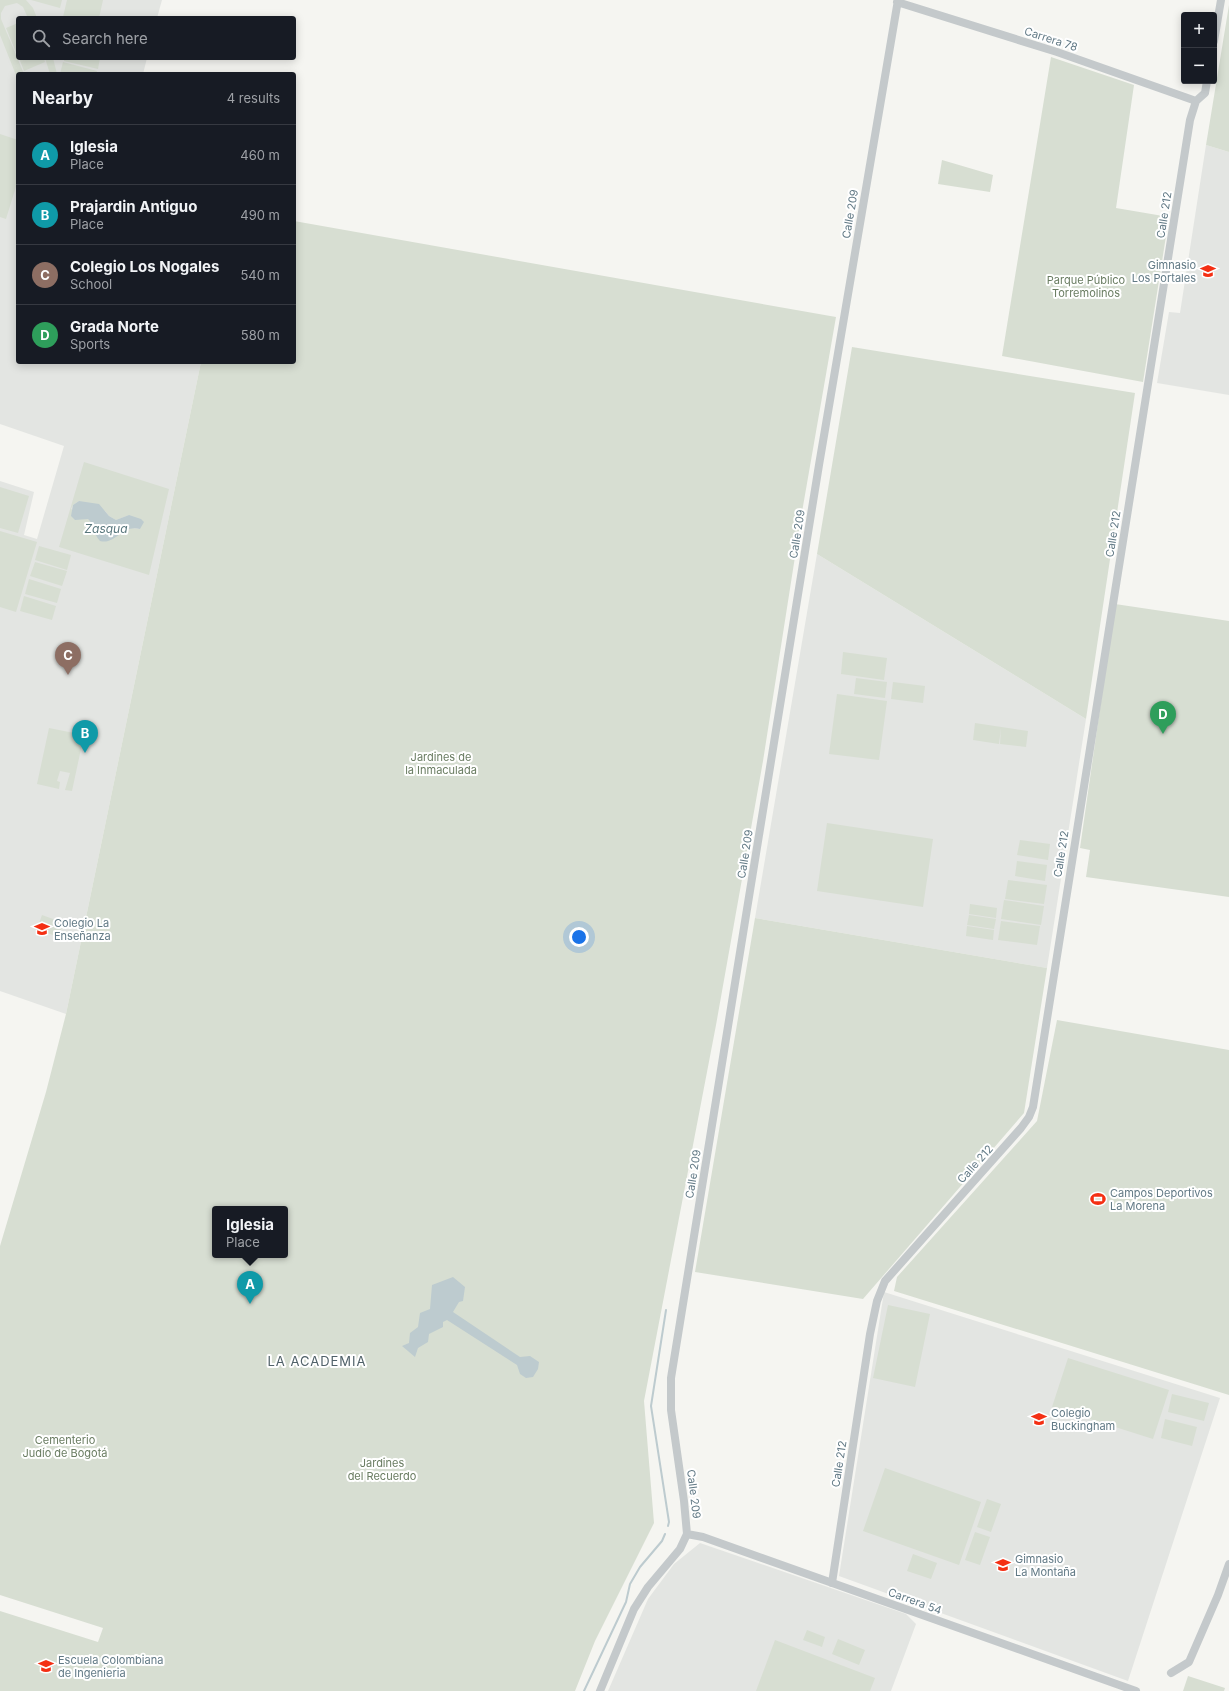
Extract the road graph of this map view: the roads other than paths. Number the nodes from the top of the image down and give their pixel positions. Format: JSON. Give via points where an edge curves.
{"nodes":[{"id":1,"x":1221,"y":0,"type":"edge"},
{"id":2,"x":897,"y":1,"type":"edge"},
{"id":3,"x":1217,"y":23,"type":"edge"},
{"id":4,"x":1206,"y":84,"type":"edge"},
{"id":5,"x":1196,"y":101,"type":"junction"},
{"id":6,"x":687,"y":1534,"type":"junction"},
{"id":7,"x":1229,"y":1564,"type":"edge"},
{"id":8,"x":832,"y":1583,"type":"junction"},
{"id":9,"x":1172,"y":1673,"type":"dead end"},
{"id":10,"x":1131,"y":1690,"type":"edge"},
{"id":11,"x":600,"y":1691,"type":"edge"}],
"edges":[{"from":1,"to":3,"type":"street"},
{"from":2,"to":5,"type":"street","name":"Carrera 78","via":[[1057,52]]},
{"from":2,"to":6,"type":"street","name":"Calle 209","via":[[820,457],[671,1378],[671,1410]]},
{"from":4,"to":5,"type":"street","name":"Calle 212","via":[[1205,93]]},
{"from":5,"to":8,"type":"street","name":"Calle 212","via":[[1190,120],[1086,761],[1033,1107],[1021,1128],[885,1281],[880,1292],[870,1334]]},
{"from":6,"to":8,"type":"street","name":"Carrera 54"},
{"from":6,"to":11,"type":"street","name":"Calle 209","via":[[680,1549],[648,1587],[634,1609]]},
{"from":7,"to":9,"type":"street","via":[[1192,1657],[1189,1662]]},
{"from":8,"to":10,"type":"street","name":"Carrera 54"}]}
